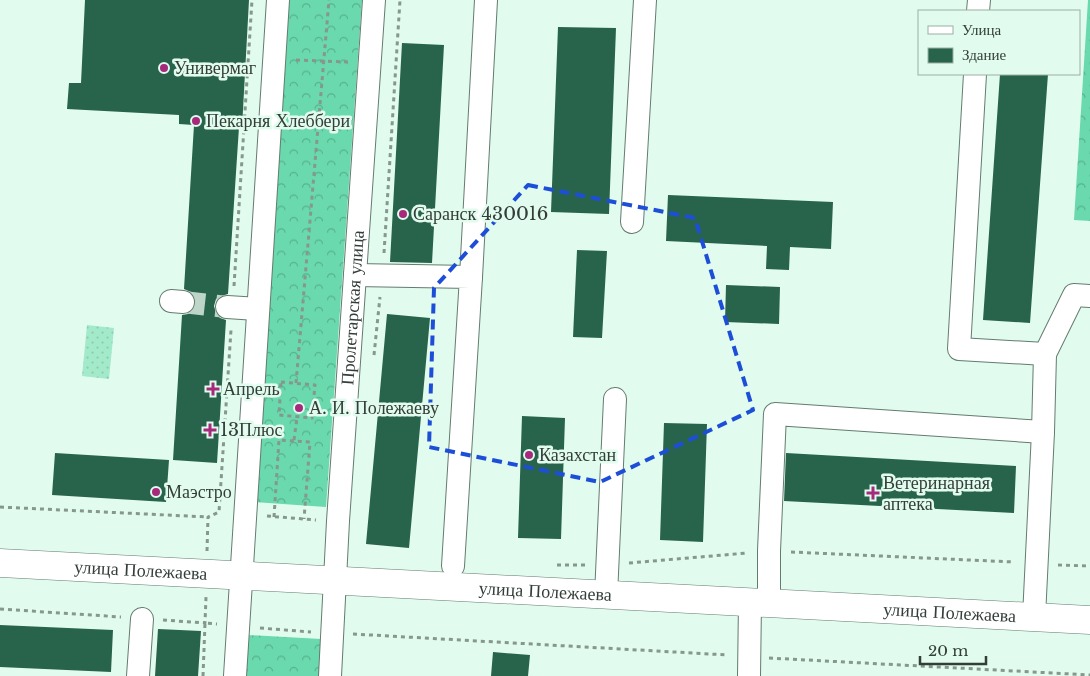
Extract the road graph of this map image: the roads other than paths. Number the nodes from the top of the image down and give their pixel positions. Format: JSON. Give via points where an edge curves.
{"nodes":[{"id":1,"x":278,"y":0,"type":"edge"},
{"id":2,"x":374,"y":0,"type":"edge"},
{"id":3,"x":486,"y":0,"type":"edge"},
{"id":4,"x":645,"y":0,"type":"edge"},
{"id":5,"x":975,"y":75,"type":"edge"},
{"id":6,"x":632,"y":222,"type":"dead end"},
{"id":7,"x":355,"y":274,"type":"junction"},
{"id":8,"x":470,"y":277,"type":"junction"},
{"id":9,"x":1090,"y":296,"type":"edge"},
{"id":10,"x":230,"y":307,"type":"tunnel mouth"},
{"id":11,"x":258,"y":310,"type":"junction"},
{"id":12,"x":1045,"y":354,"type":"junction"},
{"id":13,"x":615,"y":400,"type":"dead end"},
{"id":14,"x":1043,"y":432,"type":"junction"},
{"id":15,"x":0,"y":563,"type":"edge"},
{"id":16,"x":453,"y":566,"type":"dead end"},
{"id":17,"x":242,"y":576,"type":"junction"},
{"id":18,"x":336,"y":580,"type":"junction"},
{"id":19,"x":606,"y":595,"type":"junction"},
{"id":20,"x":760,"y":602,"type":"junction"},
{"id":21,"x":1034,"y":617,"type":"junction"},
{"id":22,"x":142,"y":619,"type":"road end"},
{"id":23,"x":1090,"y":620,"type":"edge"},
{"id":24,"x":749,"y":666,"type":"edge"},
{"id":25,"x":138,"y":676,"type":"edge"},
{"id":26,"x":235,"y":676,"type":"edge"},
{"id":27,"x":330,"y":676,"type":"edge"}],
"edges":[{"from":1,"to":11,"type":"street"},
{"from":2,"to":7,"type":"street","name":"Пролетарская улица"},
{"from":3,"to":8,"type":"street"},
{"from":4,"to":6,"type":"street"},
{"from":5,"to":12,"type":"street","via":[[959,349]]},
{"from":7,"to":8,"type":"street"},
{"from":7,"to":18,"type":"street","name":"Пролетарская улица"},
{"from":8,"to":16,"type":"street"},
{"from":9,"to":12,"type":"street","via":[[1074,295]]},
{"from":10,"to":11,"type":"street"},
{"from":11,"to":17,"type":"street"},
{"from":12,"to":14,"type":"street"},
{"from":13,"to":19,"type":"street"},
{"from":14,"to":20,"type":"street","via":[[775,414],[769,551]]},
{"from":14,"to":21,"type":"street"},
{"from":15,"to":17,"type":"main road","name":"улица Полежаева"},
{"from":17,"to":18,"type":"main road","name":"улица Полежаева"},
{"from":17,"to":26,"type":"street"},
{"from":18,"to":19,"type":"main road","name":"улица Полежаева"},
{"from":18,"to":27,"type":"street","name":"Пролетарская улица","via":[[339,634]]},
{"from":19,"to":20,"type":"main road","name":"улица Полежаева"},
{"from":20,"to":21,"type":"main road","name":"улица Полежаева"},
{"from":20,"to":24,"type":"street"},
{"from":21,"to":23,"type":"main road","name":"улица Полежаева"},
{"from":22,"to":25,"type":"street"}]}
